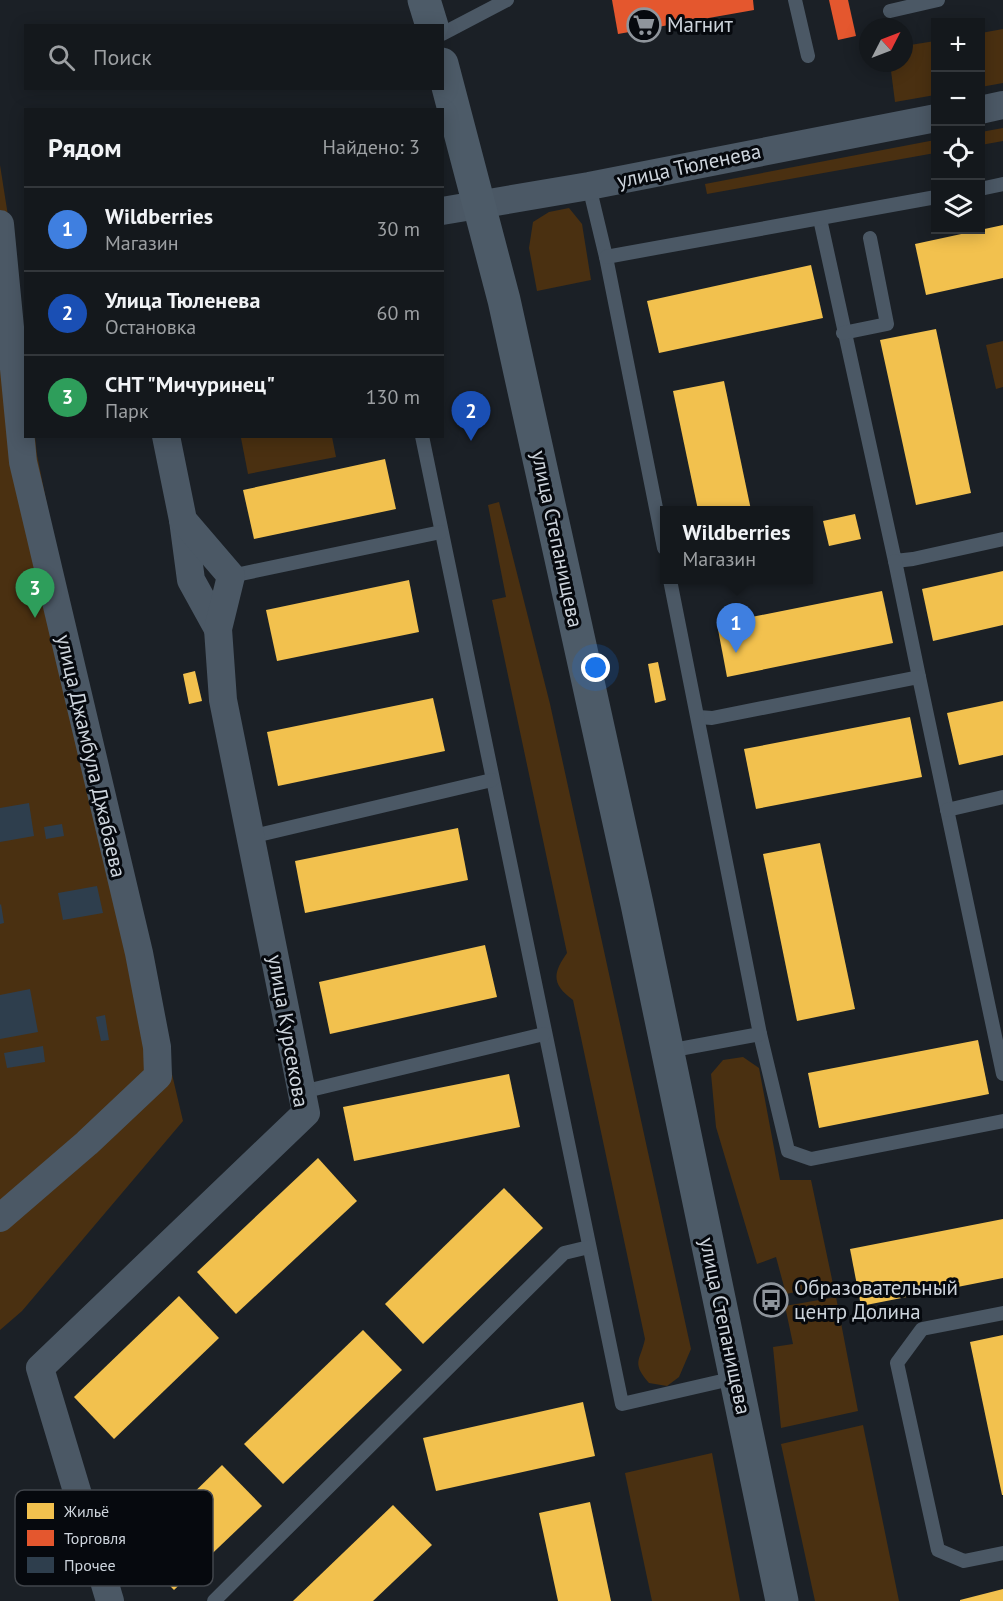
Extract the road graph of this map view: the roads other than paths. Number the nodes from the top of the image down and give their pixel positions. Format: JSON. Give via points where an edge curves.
{"nodes":[{"id":1,"x":424,"y":0,"type":"edge"},
{"id":2,"x":507,"y":0,"type":"edge"},
{"id":3,"x":795,"y":0,"type":"edge"},
{"id":4,"x":938,"y":0,"type":"edge"},
{"id":5,"x":890,"y":11,"type":"dead end"},
{"id":6,"x":431,"y":24,"type":"edge"},
{"id":7,"x":444,"y":33,"type":"edge"},
{"id":8,"x":808,"y":56,"type":"dead end"},
{"id":9,"x":444,"y":72,"type":"edge"},
{"id":10,"x":1003,"y":105,"type":"edge"},
{"id":11,"x":985,"y":109,"type":"edge"},
{"id":12,"x":931,"y":119,"type":"edge"},
{"id":13,"x":1003,"y":184,"type":"edge"},
{"id":14,"x":589,"y":186,"type":"junction"},
{"id":15,"x":985,"y":188,"type":"edge"},
{"id":16,"x":931,"y":198,"type":"edge"},
{"id":17,"x":479,"y":204,"type":"junction"},
{"id":18,"x":444,"y":211,"type":"edge"},
{"id":19,"x":820,"y":219,"type":"junction"},
{"id":20,"x":0,"y":224,"type":"edge"},
{"id":21,"x":870,"y":238,"type":"dead end"},
{"id":22,"x":606,"y":257,"type":"junction"},
{"id":23,"x":16,"y":300,"type":"edge"},
{"id":24,"x":843,"y":333,"type":"junction"},
{"id":25,"x":166,"y":438,"type":"edge"},
{"id":26,"x":422,"y":438,"type":"edge"},
{"id":27,"x":183,"y":520,"type":"junction"},
{"id":28,"x":660,"y":528,"type":"edge"},
{"id":29,"x":441,"y":532,"type":"junction"},
{"id":30,"x":1003,"y":539,"type":"edge"},
{"id":31,"x":895,"y":561,"type":"junction"},
{"id":32,"x":231,"y":576,"type":"junction"},
{"id":33,"x":671,"y":584,"type":"edge"},
{"id":34,"x":218,"y":629,"type":"junction"},
{"id":35,"x":919,"y":677,"type":"junction"},
{"id":36,"x":698,"y":717,"type":"junction"},
{"id":37,"x":492,"y":780,"type":"junction"},
{"id":38,"x":1003,"y":797,"type":"edge"},
{"id":39,"x":947,"y":810,"type":"junction"},
{"id":40,"x":250,"y":837,"type":"junction"},
{"id":41,"x":544,"y":1034,"type":"junction"},
{"id":42,"x":760,"y":1034,"type":"junction"},
{"id":43,"x":668,"y":1051,"type":"junction"},
{"id":44,"x":1003,"y":1074,"type":"edge"},
{"id":45,"x":302,"y":1092,"type":"junction"},
{"id":46,"x":1003,"y":1121,"type":"edge"},
{"id":47,"x":0,"y":1218,"type":"edge"},
{"id":48,"x":589,"y":1247,"type":"junction"},
{"id":49,"x":1003,"y":1313,"type":"edge"},
{"id":50,"x":735,"y":1378,"type":"junction"},
{"id":51,"x":77,"y":1490,"type":"edge"},
{"id":52,"x":1003,"y":1552,"type":"edge"},
{"id":53,"x":106,"y":1586,"type":"edge"},
{"id":54,"x":219,"y":1599,"type":"edge"},
{"id":55,"x":111,"y":1601,"type":"edge"},
{"id":56,"x":782,"y":1601,"type":"edge"}],
"edges":[{"from":1,"to":6,"type":"street"},
{"from":2,"to":7,"type":"lane"},
{"from":3,"to":8,"type":"lane"},
{"from":4,"to":5,"type":"lane"},
{"from":9,"to":17,"type":"street","name":"улица Степанищева"},
{"from":10,"to":11,"type":"street"},
{"from":12,"to":14,"type":"street","name":"улица Тюленева"},
{"from":13,"to":15,"type":"lane"},
{"from":14,"to":17,"type":"street","name":"улица Тюленева"},
{"from":14,"to":22,"type":"lane"},
{"from":16,"to":19,"type":"lane"},
{"from":17,"to":18,"type":"street","name":"улица Тюленева"},
{"from":17,"to":43,"type":"street","name":"улица Степанищева","via":[[494,255]]},
{"from":19,"to":22,"type":"lane"},
{"from":19,"to":24,"type":"lane"},
{"from":20,"to":23,"type":"street","name":"улица Джамбула Джабаева"},
{"from":21,"to":24,"type":"lane","via":[[887,324]]},
{"from":22,"to":28,"type":"lane"},
{"from":23,"to":47,"type":"street","name":"улица Джамбула Джабаева","via":[[23,462],[139,953],[157,1047],[158,1076]]},
{"from":24,"to":31,"type":"lane"},
{"from":25,"to":27,"type":"street"},
{"from":26,"to":29,"type":"lane"},
{"from":27,"to":32,"type":"street"},
{"from":27,"to":34,"type":"street","via":[[191,580]]},
{"from":29,"to":32,"type":"lane"},
{"from":29,"to":37,"type":"lane"},
{"from":30,"to":31,"type":"lane"},
{"from":31,"to":35,"type":"lane"},
{"from":32,"to":34,"type":"street","name":"улица Курсекова"},
{"from":33,"to":36,"type":"lane"},
{"from":34,"to":40,"type":"street","name":"улица Курсекова","via":[[223,700]]},
{"from":35,"to":36,"type":"lane","via":[[712,718]]},
{"from":35,"to":39,"type":"lane"},
{"from":36,"to":42,"type":"lane"},
{"from":37,"to":40,"type":"lane"},
{"from":37,"to":41,"type":"lane"},
{"from":38,"to":39,"type":"lane"},
{"from":39,"to":44,"type":"lane"},
{"from":40,"to":45,"type":"street","name":"улица Курсекова"},
{"from":41,"to":45,"type":"lane"},
{"from":41,"to":48,"type":"lane"},
{"from":42,"to":43,"type":"lane"},
{"from":42,"to":46,"type":"lane","via":[[788,1151],[811,1159]]},
{"from":43,"to":50,"type":"street","name":"улица Степанищева"},
{"from":45,"to":51,"type":"street","name":"улица Курсекова","via":[[306,1113],[40,1368]]},
{"from":48,"to":50,"type":"lane","via":[[622,1404]]},
{"from":48,"to":54,"type":"lane","via":[[564,1253]]},
{"from":49,"to":52,"type":"lane","via":[[922,1329],[897,1363],[938,1550],[964,1561]]},
{"from":50,"to":56,"type":"street","name":"улица Степанищева"},
{"from":53,"to":55,"type":"street","name":"улица Курсекова"}]}
